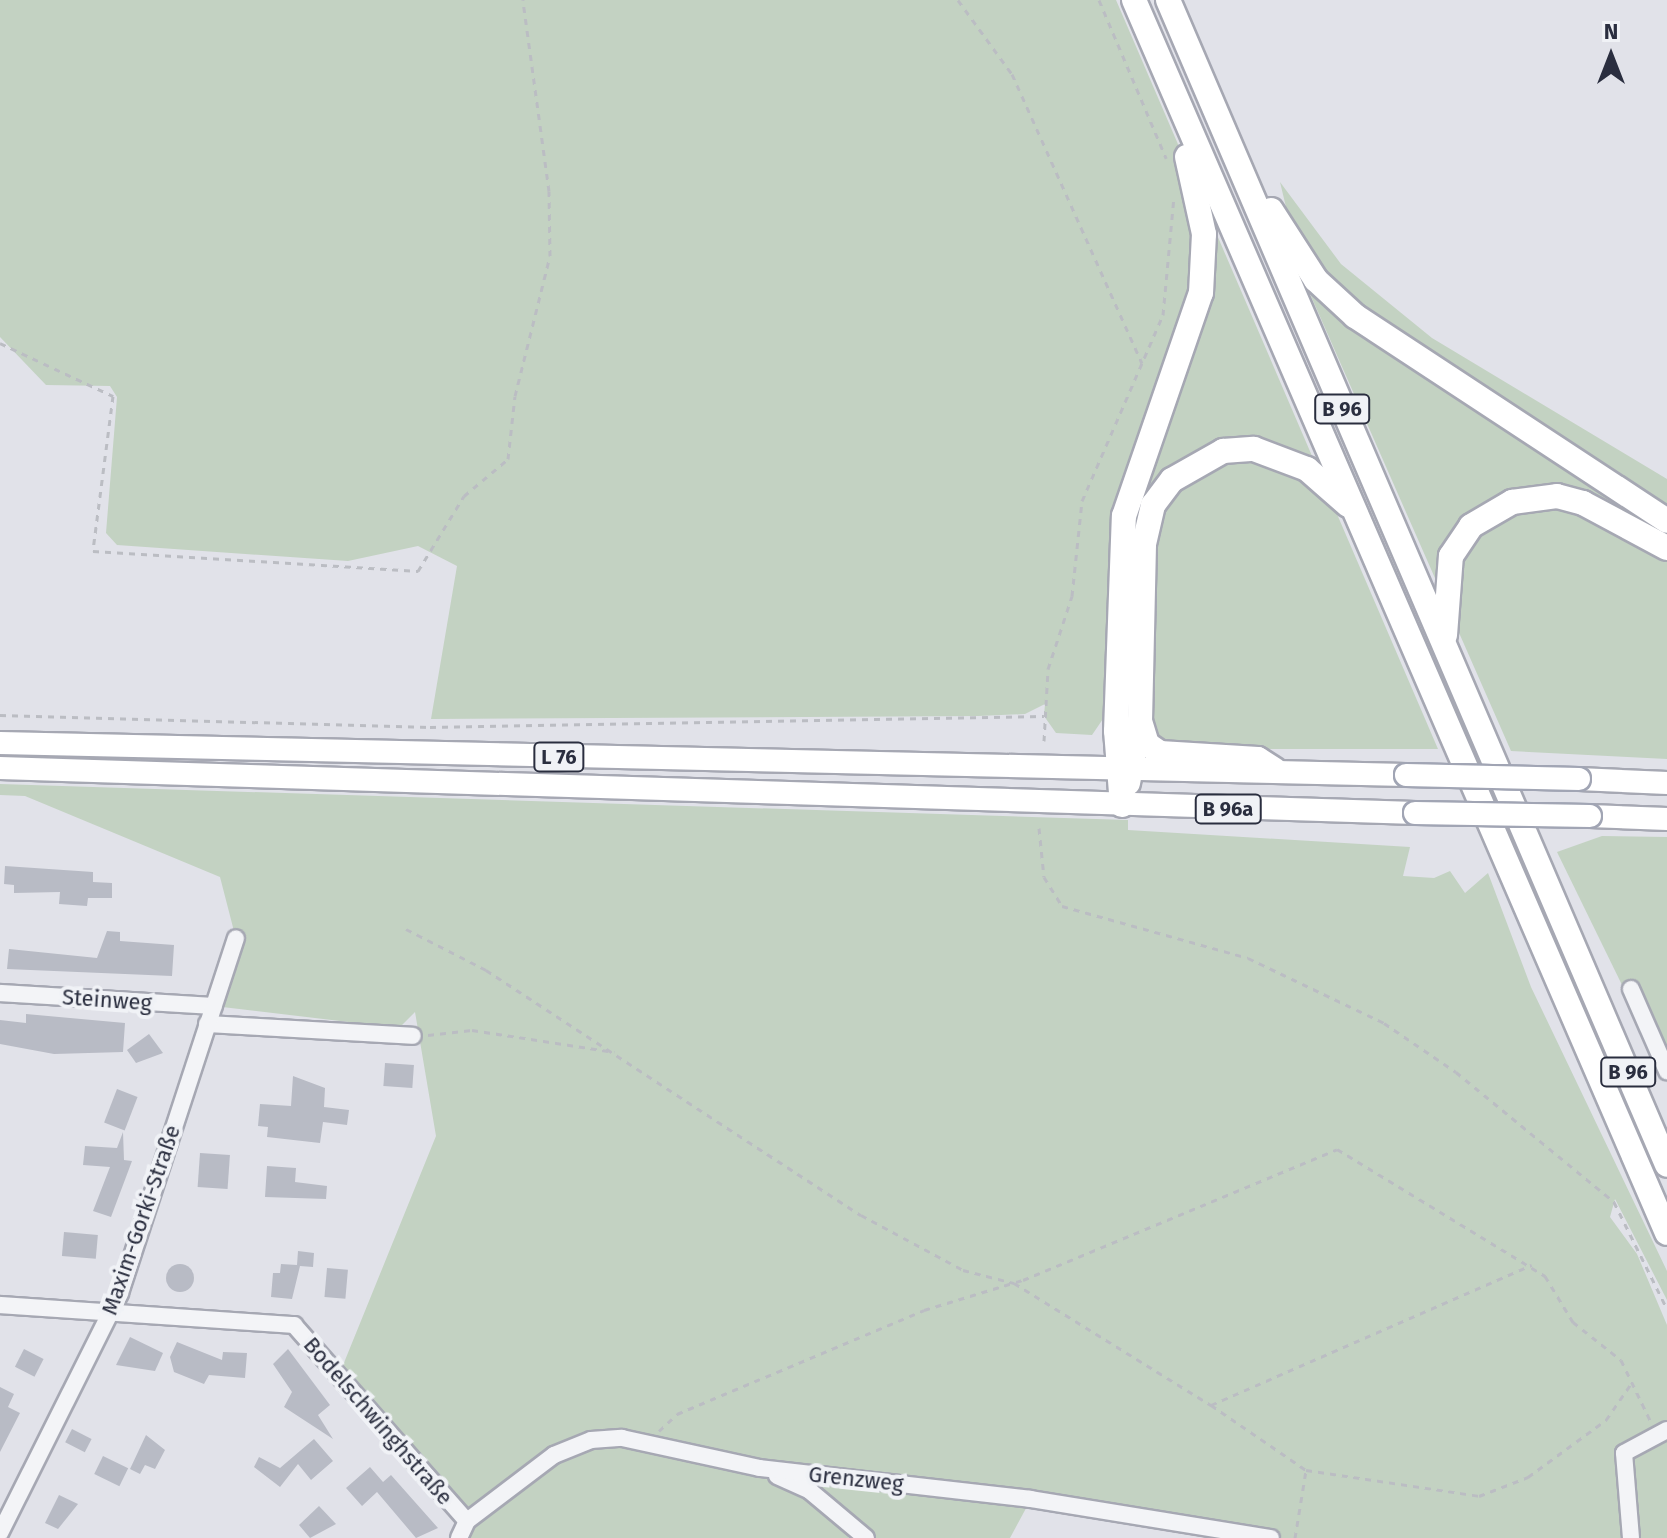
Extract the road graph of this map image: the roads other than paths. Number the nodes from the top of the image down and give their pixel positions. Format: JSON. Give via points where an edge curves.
{"nodes":[{"id":1,"x":1134,"y":0,"type":"edge"},
{"id":2,"x":1168,"y":0,"type":"edge"},
{"id":3,"x":1151,"y":40,"type":"junction"},
{"id":4,"x":1242,"y":176,"type":"junction"},
{"id":5,"x":1352,"y":507,"type":"junction"},
{"id":6,"x":1667,"y":521,"type":"edge"},
{"id":7,"x":1667,"y":548,"type":"edge"},
{"id":8,"x":1444,"y":641,"type":"junction"},
{"id":9,"x":1140,"y":721,"type":"junction"},
{"id":10,"x":0,"y":743,"type":"edge"},
{"id":11,"x":0,"y":768,"type":"edge"},
{"id":12,"x":1124,"y":770,"type":"junction"},
{"id":13,"x":1275,"y":770,"type":"junction"},
{"id":14,"x":1667,"y":783,"type":"edge"},
{"id":15,"x":1122,"y":805,"type":"junction"},
{"id":16,"x":1667,"y":819,"type":"edge"},
{"id":17,"x":236,"y":939,"type":"dead end"},
{"id":18,"x":1631,"y":989,"type":"dead end"},
{"id":19,"x":0,"y":993,"type":"edge"},
{"id":20,"x":214,"y":1006,"type":"junction"},
{"id":21,"x":207,"y":1024,"type":"junction"},
{"id":22,"x":413,"y":1036,"type":"road end"},
{"id":23,"x":1667,"y":1071,"type":"edge"},
{"id":24,"x":1667,"y":1165,"type":"edge"},
{"id":25,"x":1667,"y":1233,"type":"edge"},
{"id":26,"x":0,"y":1305,"type":"edge"},
{"id":27,"x":110,"y":1313,"type":"junction"},
{"id":28,"x":1667,"y":1430,"type":"edge"},
{"id":29,"x":760,"y":1468,"type":"junction"},
{"id":30,"x":467,"y":1521,"type":"junction"},
{"id":31,"x":0,"y":1533,"type":"edge"},
{"id":32,"x":459,"y":1538,"type":"edge"},
{"id":33,"x":866,"y":1538,"type":"edge"},
{"id":34,"x":1271,"y":1538,"type":"edge"},
{"id":35,"x":1631,"y":1538,"type":"edge"}],
"edges":[{"from":1,"to":3,"type":"highway","number":"B 96"},
{"from":2,"to":4,"type":"highway","number":"B 96"},
{"from":3,"to":5,"type":"highway","number":"B 96"},
{"from":3,"to":12,"type":"highway","via":[[1197,190],[1203,264],[1188,346],[1138,459],[1124,516]]},
{"from":4,"to":6,"type":"highway","via":[[1264,195],[1316,280],[1355,316]]},
{"from":4,"to":8,"type":"highway","number":"B 96"},
{"from":5,"to":9,"type":"highway","via":[[1307,469],[1254,449],[1223,451],[1172,480],[1153,505],[1144,544]]},
{"from":5,"to":25,"type":"highway","number":"B 96"},
{"from":7,"to":8,"type":"highway","via":[[1583,503],[1557,496],[1512,502],[1471,526],[1451,556]]},
{"from":8,"to":24,"type":"highway","number":"B 96"},
{"from":9,"to":12,"type":"highway"},
{"from":9,"to":13,"type":"highway","via":[[1147,744],[1160,753],[1258,759]]},
{"from":10,"to":12,"type":"main road","number":"L 76"},
{"from":11,"to":15,"type":"main road","number":"L 76"},
{"from":12,"to":13,"type":"main road"},
{"from":12,"to":15,"type":"highway"},
{"from":13,"to":14,"type":"main road","number":"B 96a","bridge":true},
{"from":15,"to":16,"type":"main road","number":"B 96a","bridge":true},
{"from":17,"to":20,"type":"street","name":"Maxim-Gorki-Straße"},
{"from":18,"to":23,"type":"street"},
{"from":19,"to":20,"type":"street","name":"Steinweg"},
{"from":20,"to":21,"type":"street","name":"Maxim-Gorki-Straße"},
{"from":21,"to":22,"type":"street"},
{"from":21,"to":27,"type":"street","name":"Maxim-Gorki-Straße"},
{"from":26,"to":27,"type":"street","name":"Bodelschwinghstraße"},
{"from":27,"to":30,"type":"street","name":"Bodelschwinghstraße","via":[[294,1325]]},
{"from":27,"to":31,"type":"street","name":"Maxim-Gorki-Straße"},
{"from":28,"to":35,"type":"street","via":[[1624,1453]]},
{"from":29,"to":30,"type":"street","name":"Grenzweg","via":[[655,1442],[591,1440],[554,1455]]},
{"from":29,"to":33,"type":"street","via":[[810,1491]]},
{"from":29,"to":34,"type":"street","name":"Grenzweg","via":[[1030,1499]]},
{"from":30,"to":32,"type":"street"}]}
